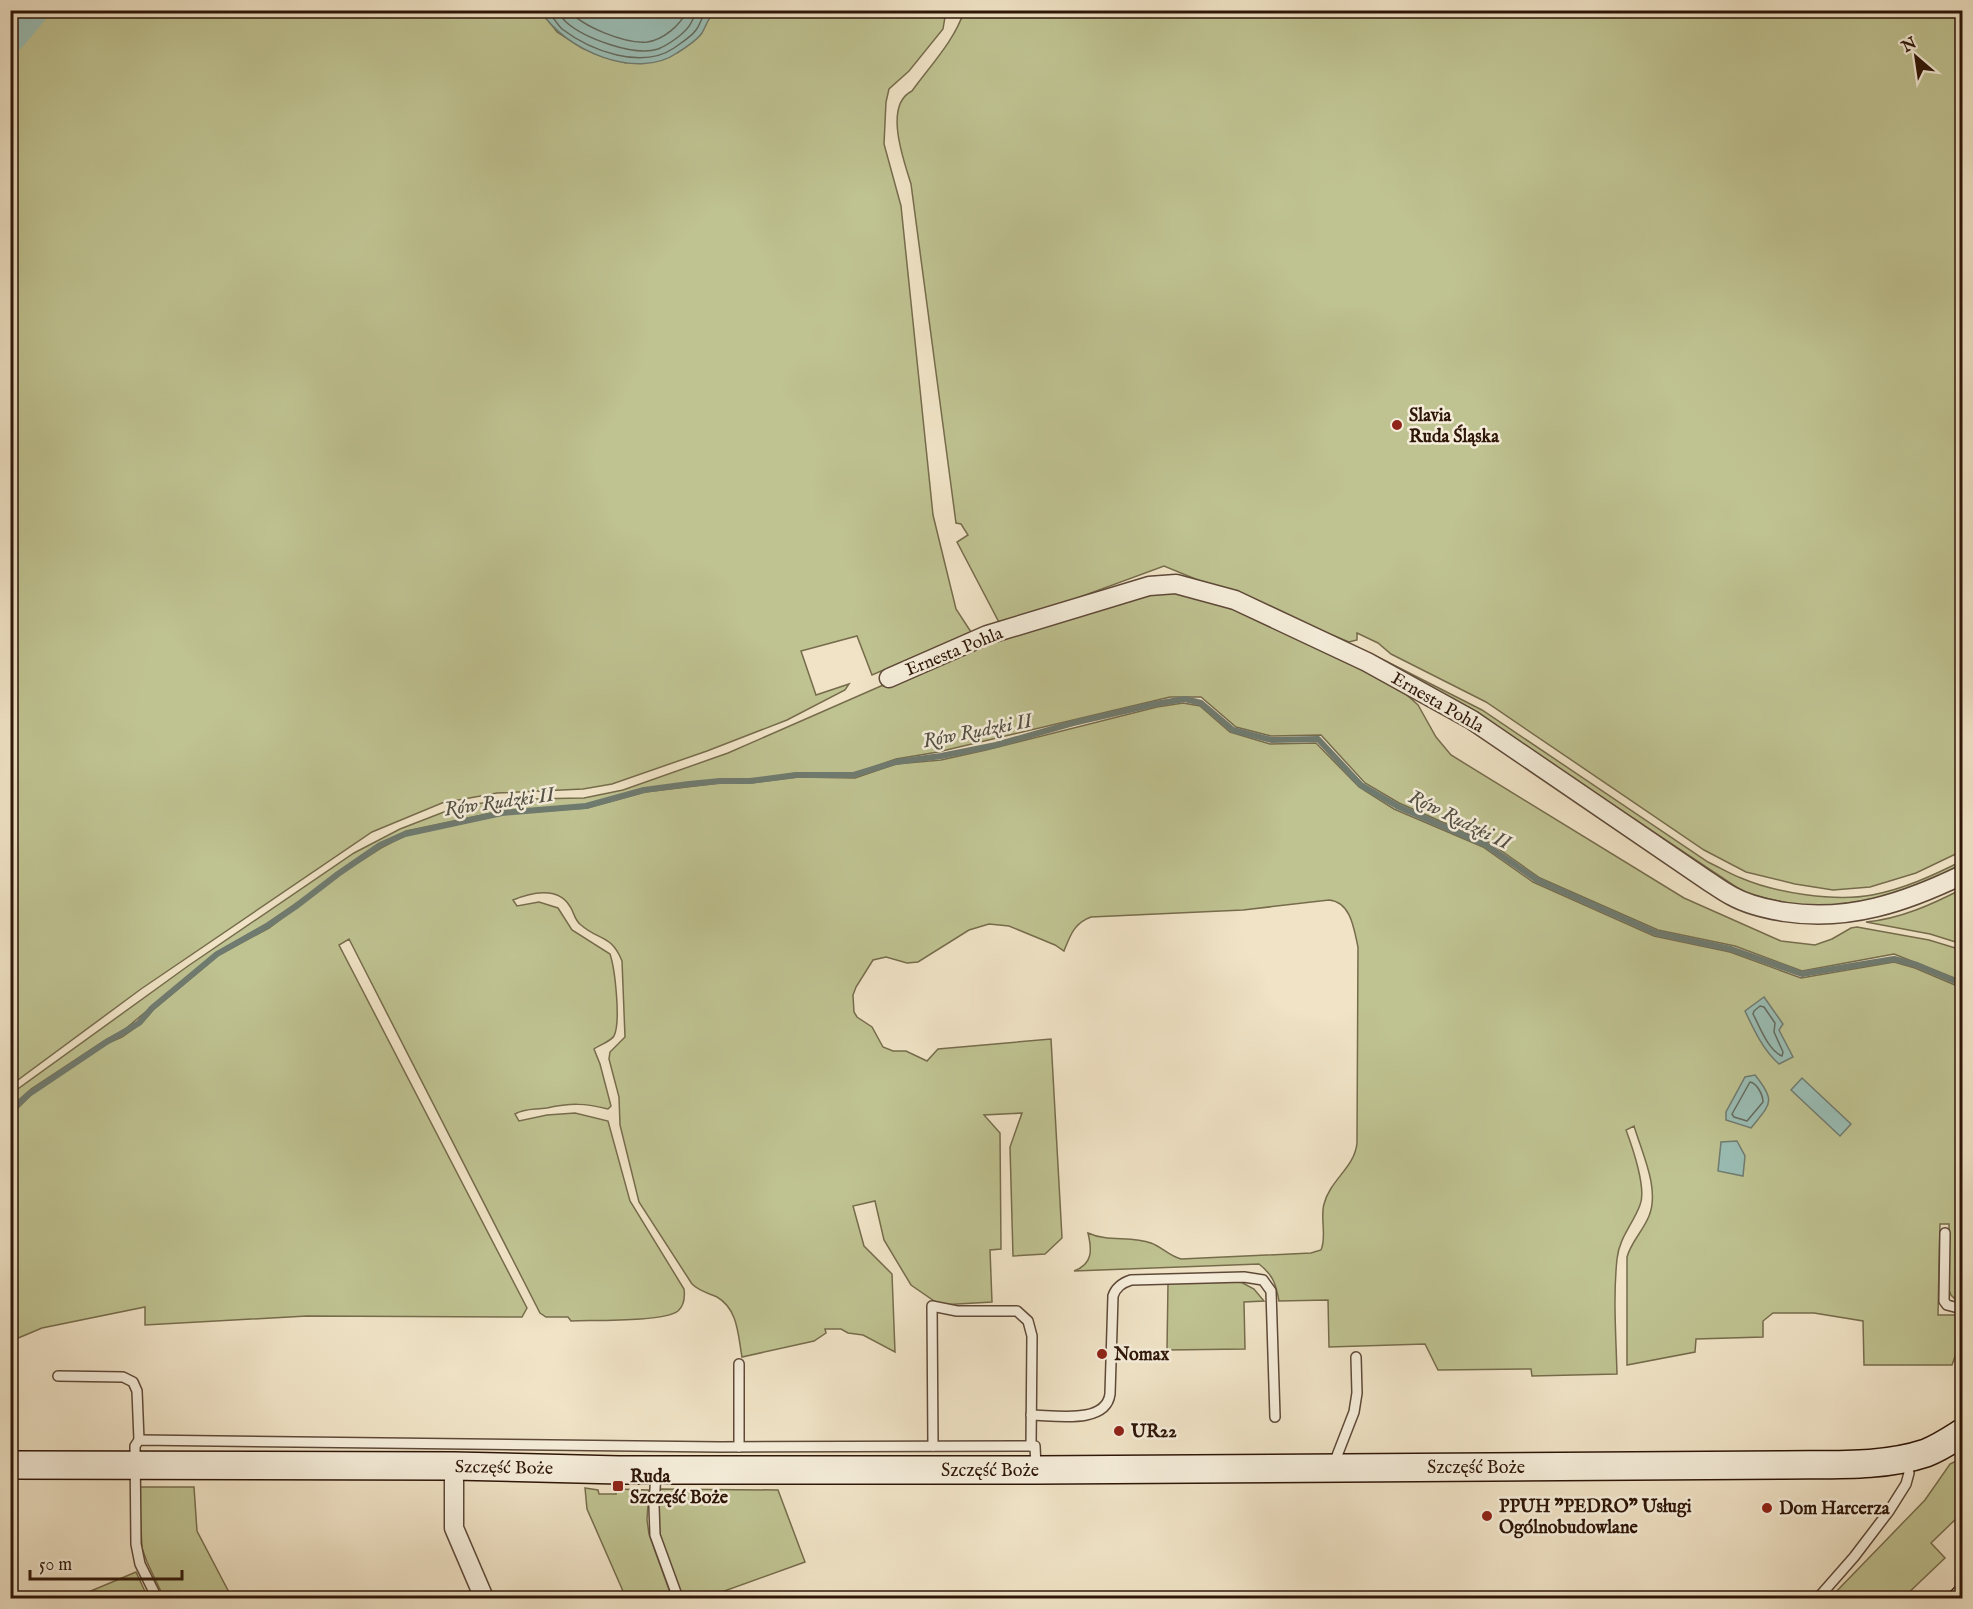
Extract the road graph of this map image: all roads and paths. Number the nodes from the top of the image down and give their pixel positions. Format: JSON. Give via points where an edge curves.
{"nodes":[{"id":1,"x":888,"y":678,"type":"dead end"},
{"id":2,"x":1962,"y":875,"type":"edge"},
{"id":3,"x":1945,"y":1233,"type":"dead end"},
{"id":4,"x":1962,"y":1309,"type":"edge"},
{"id":5,"x":1356,"y":1357,"type":"dead end"},
{"id":6,"x":739,"y":1364,"type":"dead end"},
{"id":7,"x":58,"y":1376,"type":"dead end"},
{"id":8,"x":1031,"y":1415,"type":"junction"},
{"id":9,"x":1275,"y":1417,"type":"dead end"},
{"id":10,"x":1962,"y":1433,"type":"edge"},
{"id":11,"x":933,"y":1446,"type":"junction"},
{"id":12,"x":739,"y":1447,"type":"junction"},
{"id":13,"x":136,"y":1452,"type":"junction"},
{"id":14,"x":1034,"y":1458,"type":"junction"},
{"id":15,"x":1906,"y":1458,"type":"junction"},
{"id":16,"x":10,"y":1465,"type":"edge"},
{"id":17,"x":454,"y":1466,"type":"junction"},
{"id":18,"x":1332,"y":1468,"type":"junction"},
{"id":19,"x":656,"y":1470,"type":"junction"},
{"id":20,"x":157,"y":1599,"type":"edge"},
{"id":21,"x":484,"y":1599,"type":"edge"},
{"id":22,"x":678,"y":1599,"type":"edge"},
{"id":23,"x":1818,"y":1599,"type":"edge"}],
"edges":[{"from":1,"to":2,"type":"street","name":"Ernesta Pohla","via":[[987,635],[1149,586],[1176,584],[1235,600],[1367,662],[1447,705],[1708,881],[1748,903],[1798,914],[1853,913],[1895,903]]},
{"from":3,"to":4,"type":"lane","via":[[1944,1300],[1947,1305]]},
{"from":5,"to":18,"type":"lane","via":[[1354,1412]]},
{"from":6,"to":12,"type":"lane"},
{"from":7,"to":13,"type":"lane","via":[[123,1377],[133,1382],[137,1391]]},
{"from":8,"to":9,"type":"lane","via":[[1088,1415],[1107,1406],[1113,1296],[1124,1282],[1244,1277],[1263,1280],[1271,1291]]},
{"from":8,"to":11,"type":"lane","via":[[1032,1336],[1023,1315],[1017,1311],[957,1311],[932,1306]]},
{"from":8,"to":14,"type":"lane"},
{"from":10,"to":15,"type":"street","name":"Szczęść Boże","via":[[1927,1452]]},
{"from":11,"to":12,"type":"lane"},
{"from":11,"to":14,"type":"lane"},
{"from":12,"to":13,"type":"lane"},
{"from":13,"to":16,"type":"street","name":"Szczęść Boże"},
{"from":13,"to":17,"type":"street","name":"Szczęść Boże"},
{"from":13,"to":20,"type":"lane","via":[[136,1544],[140,1564]]},
{"from":14,"to":18,"type":"street","name":"Szczęść Boże"},
{"from":14,"to":19,"type":"street","name":"Szczęść Boże"},
{"from":15,"to":18,"type":"street","name":"Szczęść Boże","via":[[1783,1465]]},
{"from":15,"to":23,"type":"lane","via":[[1906,1484],[1854,1557]]},
{"from":17,"to":19,"type":"street","name":"Szczęść Boże"},
{"from":17,"to":21,"type":"street","via":[[454,1528]]},
{"from":19,"to":22,"type":"lane","via":[[655,1535]]}]}
